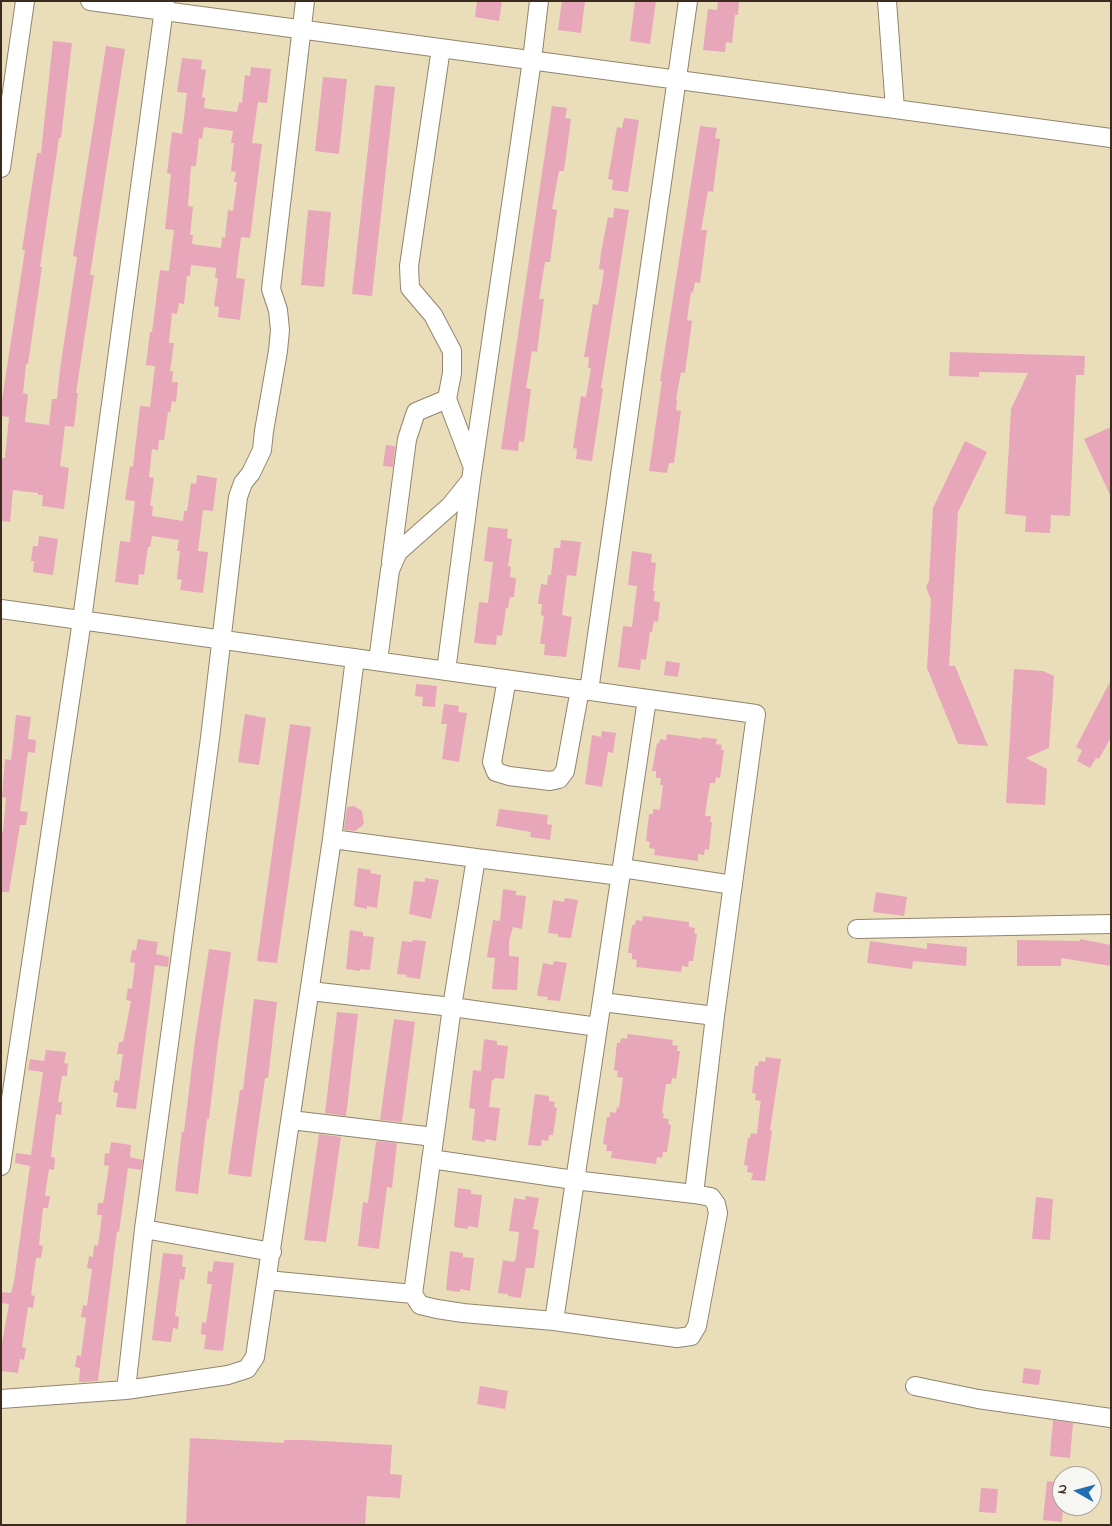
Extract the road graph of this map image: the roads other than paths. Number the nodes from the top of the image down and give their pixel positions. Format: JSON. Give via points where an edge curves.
{"nodes":[{"id":1,"x":25,"y":1,"type":"edge"},
{"id":2,"x":90,"y":1,"type":"edge"},
{"id":3,"x":305,"y":1,"type":"edge"},
{"id":4,"x":539,"y":1,"type":"edge"},
{"id":5,"x":688,"y":1,"type":"edge"},
{"id":6,"x":887,"y":1,"type":"edge"},
{"id":7,"x":165,"y":6,"type":"edge"},
{"id":8,"x":302,"y":30,"type":"junction"},
{"id":9,"x":441,"y":48,"type":"junction"},
{"id":10,"x":532,"y":60,"type":"junction"},
{"id":11,"x":677,"y":80,"type":"junction"},
{"id":12,"x":895,"y":109,"type":"junction"},
{"id":13,"x":1111,"y":138,"type":"edge"},
{"id":14,"x":1,"y":168,"type":"edge"},
{"id":15,"x":447,"y":400,"type":"junction"},
{"id":16,"x":472,"y":473,"type":"junction"},
{"id":17,"x":390,"y":570,"type":"junction"},
{"id":18,"x":1,"y":609,"type":"edge"},
{"id":19,"x":82,"y":620,"type":"junction"},
{"id":20,"x":220,"y":639,"type":"junction"},
{"id":21,"x":355,"y":658,"type":"junction"},
{"id":22,"x":378,"y":662,"type":"junction"},
{"id":23,"x":446,"y":671,"type":"junction"},
{"id":24,"x":508,"y":679,"type":"junction"},
{"id":25,"x":585,"y":690,"type":"junction"},
{"id":26,"x":648,"y":699,"type":"junction"},
{"id":27,"x":332,"y":839,"type":"junction"},
{"id":28,"x":476,"y":858,"type":"junction"},
{"id":29,"x":621,"y":872,"type":"junction"},
{"id":30,"x":733,"y":884,"type":"junction"},
{"id":31,"x":1111,"y":924,"type":"edge"},
{"id":32,"x":857,"y":929,"type":"dead end"},
{"id":33,"x":310,"y":991,"type":"junction"},
{"id":34,"x":602,"y":1002,"type":"junction"},
{"id":35,"x":452,"y":1007,"type":"junction"},
{"id":36,"x":715,"y":1016,"type":"junction"},
{"id":37,"x":598,"y":1027,"type":"junction"},
{"id":38,"x":291,"y":1120,"type":"junction"},
{"id":39,"x":434,"y":1137,"type":"junction"},
{"id":40,"x":431,"y":1159,"type":"junction"},
{"id":41,"x":1,"y":1166,"type":"edge"},
{"id":42,"x":574,"y":1180,"type":"junction"},
{"id":43,"x":694,"y":1194,"type":"junction"},
{"id":44,"x":144,"y":1229,"type":"junction"},
{"id":45,"x":272,"y":1252,"type":"junction"},
{"id":46,"x":267,"y":1280,"type":"junction"},
{"id":47,"x":414,"y":1294,"type":"junction"},
{"id":48,"x":554,"y":1321,"type":"junction"},
{"id":49,"x":915,"y":1386,"type":"dead end"},
{"id":50,"x":126,"y":1390,"type":"junction"},
{"id":51,"x":1,"y":1399,"type":"edge"},
{"id":52,"x":1111,"y":1418,"type":"edge"}],
"edges":[{"from":1,"to":14,"type":"street"},
{"from":2,"to":7,"type":"street"},
{"from":3,"to":8,"type":"street"},
{"from":4,"to":10,"type":"street"},
{"from":5,"to":11,"type":"street"},
{"from":6,"to":12,"type":"street"},
{"from":7,"to":8,"type":"street"},
{"from":7,"to":19,"type":"street"},
{"from":8,"to":9,"type":"street"},
{"from":8,"to":20,"type":"street","via":[[272,289],[279,320],[278,351],[262,450],[238,497]]},
{"from":9,"to":10,"type":"street"},
{"from":9,"to":15,"type":"street","via":[[409,266],[410,288],[433,315],[452,351]]},
{"from":10,"to":11,"type":"street"},
{"from":10,"to":16,"type":"street"},
{"from":11,"to":12,"type":"street"},
{"from":11,"to":25,"type":"street"},
{"from":12,"to":13,"type":"street"},
{"from":15,"to":16,"type":"street"},
{"from":15,"to":17,"type":"street","via":[[416,412],[407,438]]},
{"from":16,"to":17,"type":"street","via":[[450,506],[398,552]]},
{"from":16,"to":23,"type":"street"},
{"from":17,"to":22,"type":"street"},
{"from":18,"to":19,"type":"street"},
{"from":19,"to":20,"type":"street"},
{"from":19,"to":41,"type":"street"},
{"from":20,"to":21,"type":"street"},
{"from":20,"to":44,"type":"street","via":[[210,738]]},
{"from":21,"to":22,"type":"street"},
{"from":21,"to":27,"type":"street"},
{"from":22,"to":23,"type":"street"},
{"from":23,"to":24,"type":"street"},
{"from":24,"to":25,"type":"street"},
{"from":24,"to":25,"type":"street","via":[[492,762],[496,772],[509,776],[550,781],[559,779],[565,771]]},
{"from":25,"to":26,"type":"street"},
{"from":26,"to":29,"type":"street"},
{"from":26,"to":30,"type":"street","via":[[756,714]]},
{"from":27,"to":28,"type":"street"},
{"from":27,"to":33,"type":"street"},
{"from":28,"to":29,"type":"street"},
{"from":28,"to":35,"type":"street"},
{"from":29,"to":30,"type":"street"},
{"from":29,"to":34,"type":"street"},
{"from":30,"to":36,"type":"street"},
{"from":31,"to":32,"type":"street"},
{"from":33,"to":35,"type":"street"},
{"from":33,"to":38,"type":"street"},
{"from":34,"to":36,"type":"street"},
{"from":34,"to":37,"type":"street"},
{"from":35,"to":37,"type":"street"},
{"from":35,"to":39,"type":"street"},
{"from":36,"to":43,"type":"street"},
{"from":37,"to":42,"type":"street"},
{"from":38,"to":39,"type":"street"},
{"from":38,"to":45,"type":"street"},
{"from":39,"to":40,"type":"street"},
{"from":40,"to":42,"type":"street"},
{"from":40,"to":47,"type":"street"},
{"from":42,"to":43,"type":"street"},
{"from":42,"to":48,"type":"street"},
{"from":43,"to":48,"type":"street","via":[[711,1197],[718,1213],[697,1326],[691,1336],[677,1338]]},
{"from":44,"to":45,"type":"street"},
{"from":44,"to":50,"type":"street"},
{"from":45,"to":46,"type":"street"},
{"from":46,"to":47,"type":"street"},
{"from":46,"to":50,"type":"street","via":[[255,1357],[248,1369],[228,1375]]},
{"from":47,"to":48,"type":"street","via":[[420,1305],[437,1309]]},
{"from":49,"to":52,"type":"street","via":[[978,1399]]},
{"from":50,"to":51,"type":"street"}]}
